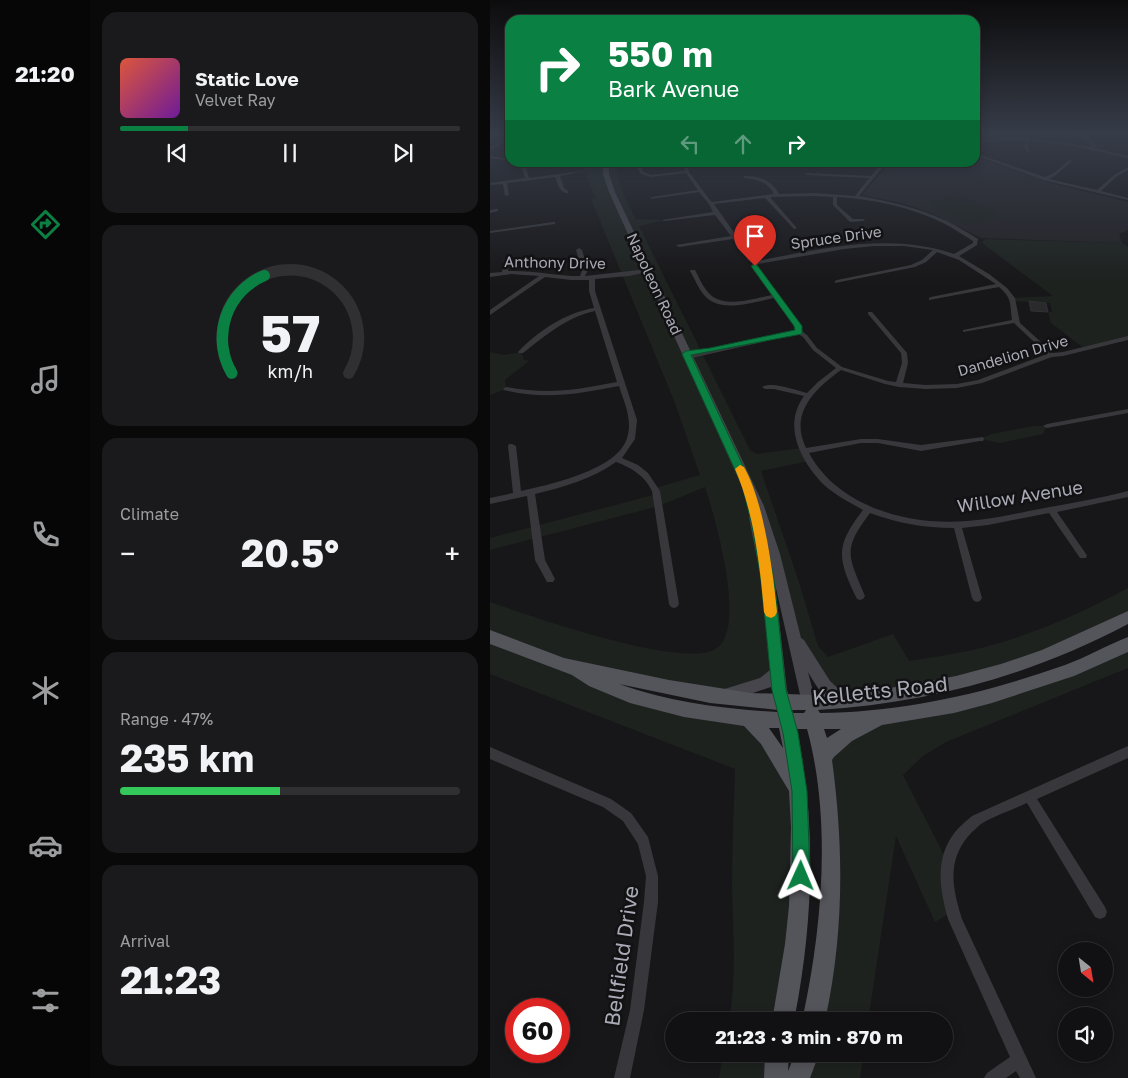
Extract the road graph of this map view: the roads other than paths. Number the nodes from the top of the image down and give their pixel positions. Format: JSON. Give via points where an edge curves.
{"nodes":[{"id":1,"x":505,"y":184,"type":"edge"},
{"id":2,"x":560,"y":184,"type":"edge"},
{"id":3,"x":609,"y":184,"type":"edge"},
{"id":4,"x":695,"y":184,"type":"edge"},
{"id":5,"x":770,"y":184,"type":"edge"},
{"id":6,"x":867,"y":184,"type":"edge"},
{"id":7,"x":1067,"y":184,"type":"edge"},
{"id":8,"x":1106,"y":184,"type":"edge"},
{"id":9,"x":700,"y":191,"type":"junction"},
{"id":10,"x":566,"y":192,"type":"dead end"},
{"id":11,"x":1098,"y":192,"type":"junction"},
{"id":12,"x":777,"y":194,"type":"junction"},
{"id":13,"x":507,"y":195,"type":"dead end"},
{"id":14,"x":835,"y":195,"type":"junction"},
{"id":15,"x":766,"y":196,"type":"junction"},
{"id":16,"x":856,"y":197,"type":"junction"},
{"id":17,"x":652,"y":198,"type":"dead end"},
{"id":18,"x":1128,"y":199,"type":"edge"},
{"id":19,"x":711,"y":203,"type":"junction"},
{"id":20,"x":496,"y":210,"type":"dead end"},
{"id":21,"x":490,"y":212,"type":"edge"},
{"id":22,"x":716,"y":213,"type":"junction"},
{"id":23,"x":664,"y":220,"type":"dead end"},
{"id":24,"x":863,"y":220,"type":"dead end"},
{"id":25,"x":553,"y":223,"type":"dead end"},
{"id":26,"x":794,"y":228,"type":"dead end"},
{"id":27,"x":490,"y":232,"type":"edge"},
{"id":28,"x":733,"y":236,"type":"junction"},
{"id":29,"x":679,"y":245,"type":"dead end"},
{"id":30,"x":579,"y":250,"type":"dead end"},
{"id":31,"x":936,"y":250,"type":"junction"},
{"id":32,"x":955,"y":256,"type":"junction"},
{"id":33,"x":506,"y":261,"type":"dead end"},
{"id":34,"x":755,"y":263,"type":"junction"},
{"id":35,"x":648,"y":271,"type":"junction"},
{"id":36,"x":693,"y":271,"type":"dead end"},
{"id":37,"x":505,"y":273,"type":"junction"},
{"id":38,"x":545,"y":274,"type":"junction"},
{"id":39,"x":490,"y":275,"type":"edge"},
{"id":40,"x":582,"y":278,"type":"junction"},
{"id":41,"x":592,"y":278,"type":"junction"},
{"id":42,"x":838,"y":282,"type":"dead end"},
{"id":43,"x":1000,"y":285,"type":"junction"},
{"id":44,"x":776,"y":296,"type":"junction"},
{"id":45,"x":931,"y":299,"type":"dead end"},
{"id":46,"x":597,"y":308,"type":"junction"},
{"id":47,"x":870,"y":312,"type":"dead end"},
{"id":48,"x":490,"y":314,"type":"edge"},
{"id":49,"x":1015,"y":321,"type":"junction"},
{"id":50,"x":965,"y":331,"type":"dead end"},
{"id":51,"x":799,"y":332,"type":"junction"},
{"id":52,"x":1128,"y":338,"type":"edge"},
{"id":53,"x":710,"y":351,"type":"joint"},
{"id":54,"x":521,"y":352,"type":"dead end"},
{"id":55,"x":687,"y":355,"type":"junction"},
{"id":56,"x":1051,"y":356,"type":"junction"},
{"id":57,"x":840,"y":368,"type":"junction"},
{"id":58,"x":621,"y":383,"type":"junction"},
{"id":59,"x":899,"y":385,"type":"junction"},
{"id":60,"x":765,"y":387,"type":"dead end"},
{"id":61,"x":506,"y":389,"type":"dead end"},
{"id":62,"x":807,"y":395,"type":"junction"},
{"id":63,"x":1128,"y":411,"type":"edge"},
{"id":64,"x":1047,"y":426,"type":"dead end"},
{"id":65,"x":980,"y":439,"type":"dead end"},
{"id":66,"x":512,"y":446,"type":"dead end"},
{"id":67,"x":804,"y":452,"type":"junction"},
{"id":68,"x":617,"y":459,"type":"junction"},
{"id":69,"x":747,"y":485,"type":"junction"},
{"id":70,"x":531,"y":490,"type":"junction"},
{"id":71,"x":517,"y":494,"type":"junction"},
{"id":72,"x":1128,"y":494,"type":"edge"},
{"id":73,"x":490,"y":500,"type":"edge"},
{"id":74,"x":868,"y":509,"type":"junction"},
{"id":75,"x":1051,"y":510,"type":"junction"},
{"id":76,"x":957,"y":525,"type":"junction"},
{"id":77,"x":1084,"y":556,"type":"dead end"},
{"id":78,"x":550,"y":579,"type":"dead end"},
{"id":79,"x":860,"y":596,"type":"dead end"},
{"id":80,"x":977,"y":598,"type":"dead end"},
{"id":81,"x":674,"y":604,"type":"dead end"},
{"id":82,"x":1128,"y":618,"type":"edge"},
{"id":83,"x":490,"y":636,"type":"edge"},
{"id":84,"x":795,"y":638,"type":"junction"},
{"id":85,"x":1128,"y":644,"type":"edge"},
{"id":86,"x":574,"y":668,"type":"junction"},
{"id":87,"x":778,"y":673,"type":"junction"},
{"id":88,"x":721,"y":697,"type":"junction"},
{"id":89,"x":840,"y":700,"type":"junction"},
{"id":90,"x":783,"y":702,"type":"junction"},
{"id":91,"x":808,"y":702,"type":"junction"},
{"id":92,"x":879,"y":718,"type":"junction"},
{"id":93,"x":749,"y":719,"type":"junction"},
{"id":94,"x":787,"y":722,"type":"junction"},
{"id":95,"x":814,"y":722,"type":"junction"},
{"id":96,"x":1128,"y":752,"type":"edge"},
{"id":97,"x":490,"y":753,"type":"edge"},
{"id":98,"x":823,"y":758,"type":"junction"},
{"id":99,"x":800,"y":791,"type":"junction"},
{"id":100,"x":1029,"y":796,"type":"junction"},
{"id":101,"x":1100,"y":912,"type":"dead end"},
{"id":102,"x":784,"y":1012,"type":"edge"},
{"id":103,"x":816,"y":1012,"type":"edge"},
{"id":104,"x":1019,"y":1060,"type":"junction"},
{"id":105,"x":777,"y":1062,"type":"edge"},
{"id":106,"x":804,"y":1062,"type":"edge"},
{"id":107,"x":622,"y":1078,"type":"edge"},
{"id":108,"x":776,"y":1078,"type":"edge"},
{"id":109,"x":798,"y":1078,"type":"edge"},
{"id":110,"x":992,"y":1078,"type":"edge"},
{"id":111,"x":1028,"y":1078,"type":"edge"}],
"edges":[{"from":1,"to":13,"type":"street"},
{"from":2,"to":10,"type":"street"},
{"from":3,"to":35,"type":"main road","name":"Napoleon Road"},
{"from":4,"to":9,"type":"street","name":"Dandelion Drive"},
{"from":5,"to":12,"type":"street"},
{"from":6,"to":16,"type":"street"},
{"from":7,"to":11,"type":"street"},
{"from":8,"to":11,"type":"street"},
{"from":9,"to":17,"type":"street"},
{"from":9,"to":19,"type":"street","name":"Dandelion Drive"},
{"from":11,"to":18,"type":"street"},
{"from":12,"to":14,"type":"street"},
{"from":12,"to":15,"type":"street"},
{"from":14,"to":16,"type":"street"},
{"from":14,"to":24,"type":"street","via":[[835,205],[852,221]]},
{"from":15,"to":19,"type":"street"},
{"from":15,"to":26,"type":"street"},
{"from":16,"to":32,"type":"street","via":[[922,212],[979,242]]},
{"from":19,"to":22,"type":"street","name":"Dandelion Drive"},
{"from":20,"to":21,"type":"street"},
{"from":22,"to":23,"type":"street"},
{"from":22,"to":28,"type":"street","name":"Dandelion Drive"},
{"from":25,"to":27,"type":"street"},
{"from":28,"to":29,"type":"street"},
{"from":28,"to":34,"type":"street","name":"Dandelion Drive"},
{"from":30,"to":40,"type":"street","via":[[585,268]]},
{"from":31,"to":32,"type":"street","name":"Spruce Drive"},
{"from":31,"to":34,"type":"street","name":"Spruce Drive","via":[[899,244],[867,244]]},
{"from":31,"to":42,"type":"street","via":[[922,262],[906,269]]},
{"from":32,"to":43,"type":"street","name":"Spruce Drive","via":[[974,265]]},
{"from":33,"to":37,"type":"street"},
{"from":34,"to":44,"type":"street","name":"Dandelion Drive","via":[[755,268]]},
{"from":35,"to":41,"type":"street","name":"Anthony Drive"},
{"from":35,"to":55,"type":"main road","name":"Napoleon Road"},
{"from":36,"to":44,"type":"street","via":[[706,294],[716,300],[737,303]]},
{"from":37,"to":38,"type":"street","name":"Anthony Drive"},
{"from":37,"to":39,"type":"street","name":"Anthony Drive"},
{"from":38,"to":40,"type":"street","name":"Anthony Drive"},
{"from":38,"to":48,"type":"street"},
{"from":40,"to":41,"type":"street","name":"Anthony Drive"},
{"from":41,"to":46,"type":"street","via":[[591,288]]},
{"from":43,"to":45,"type":"street"},
{"from":43,"to":49,"type":"street","name":"Spruce Drive","via":[[1013,301]]},
{"from":44,"to":51,"type":"street","name":"Dandelion Drive"},
{"from":46,"to":54,"type":"street","via":[[562,320]]},
{"from":46,"to":58,"type":"street"},
{"from":47,"to":59,"type":"street","via":[[904,353],[905,363]]},
{"from":49,"to":50,"type":"street"},
{"from":49,"to":56,"type":"street"},
{"from":51,"to":53,"type":"street"},
{"from":51,"to":57,"type":"street","name":"Dandelion Drive","via":[[820,354]]},
{"from":52,"to":56,"type":"street","name":"Dandelion Drive"},
{"from":53,"to":55,"type":"street"},
{"from":55,"to":69,"type":"main road","name":"Napoleon Road"},
{"from":56,"to":59,"type":"street","name":"Dandelion Drive","via":[[968,384],[926,388]]},
{"from":57,"to":59,"type":"street","name":"Dandelion Drive"},
{"from":57,"to":62,"type":"street","name":"Willow Avenue"},
{"from":58,"to":61,"type":"street","via":[[555,395]]},
{"from":58,"to":68,"type":"street","via":[[634,428],[629,444]]},
{"from":60,"to":62,"type":"street"},
{"from":62,"to":67,"type":"street","name":"Willow Avenue","via":[[798,424]]},
{"from":63,"to":64,"type":"street"},
{"from":65,"to":67,"type":"street","via":[[921,448],[861,441]]},
{"from":66,"to":71,"type":"street"},
{"from":67,"to":74,"type":"street","name":"Willow Avenue","via":[[813,468],[827,482]]},
{"from":68,"to":70,"type":"street","via":[[588,476]]},
{"from":68,"to":81,"type":"street","via":[[641,470],[656,491]]},
{"from":69,"to":84,"type":"main road","name":"Napoleon Road","via":[[774,550]]},
{"from":69,"to":87,"type":"main road","name":"Napoleon Road","via":[[768,579]]},
{"from":70,"to":71,"type":"street"},
{"from":70,"to":78,"type":"street","via":[[540,560]]},
{"from":71,"to":73,"type":"street"},
{"from":72,"to":75,"type":"street","name":"Willow Avenue"},
{"from":74,"to":76,"type":"street","name":"Willow Avenue","via":[[913,521]]},
{"from":74,"to":79,"type":"street","via":[[850,532],[845,551]]},
{"from":75,"to":76,"type":"street","name":"Willow Avenue"},
{"from":75,"to":77,"type":"street"},
{"from":76,"to":80,"type":"street"},
{"from":82,"to":89,"type":"main road","name":"Kelletts Road","via":[[1045,655],[980,677],[905,694]]},
{"from":83,"to":86,"type":"main road","name":"Kelletts Road"},
{"from":84,"to":89,"type":"main road","via":[[825,686]]},
{"from":84,"to":91,"type":"main road","name":"Napoleon Road"},
{"from":85,"to":92,"type":"main road","name":"Kelletts Road","via":[[1081,666],[992,697],[947,708]]},
{"from":86,"to":88,"type":"main road","name":"Kelletts Road"},
{"from":86,"to":93,"type":"main road","name":"Kelletts Road","via":[[615,690],[642,699]]},
{"from":87,"to":88,"type":"main road","via":[[764,683]]},
{"from":87,"to":90,"type":"main road","name":"Napoleon Road"},
{"from":88,"to":90,"type":"main road","name":"Kelletts Road"},
{"from":89,"to":91,"type":"main road","name":"Kelletts Road"},
{"from":90,"to":91,"type":"main road","name":"Kelletts Road"},
{"from":90,"to":94,"type":"main road","name":"Napoleon Road"},
{"from":91,"to":95,"type":"main road","name":"Napoleon Road"},
{"from":92,"to":95,"type":"main road","name":"Kelletts Road"},
{"from":92,"to":98,"type":"main road","via":[[835,742]]},
{"from":93,"to":94,"type":"main road","name":"Kelletts Road"},
{"from":93,"to":99,"type":"main road","via":[[767,738]]},
{"from":94,"to":95,"type":"main road","name":"Kelletts Road"},
{"from":94,"to":99,"type":"main road","name":"Napoleon Road"},
{"from":95,"to":98,"type":"main road","name":"Napoleon Road"},
{"from":96,"to":100,"type":"street"},
{"from":97,"to":107,"type":"street","name":"Bellfield Drive","via":[[607,803],[627,817],[644,841],[652,889],[640,995]]},
{"from":98,"to":103,"type":"main road","name":"Napoleon Road","via":[[830,826],[831,892]]},
{"from":99,"to":102,"type":"main road","name":"Napoleon Road","via":[[798,919]]},
{"from":100,"to":101,"type":"street"},
{"from":100,"to":104,"type":"street","via":[[990,812],[966,828],[953,846],[946,881],[948,901],[956,923]]},
{"from":104,"to":110,"type":"street"},
{"from":104,"to":111,"type":"street"},
{"from":105,"to":108,"type":"main road"},
{"from":106,"to":109,"type":"main road"}]}
